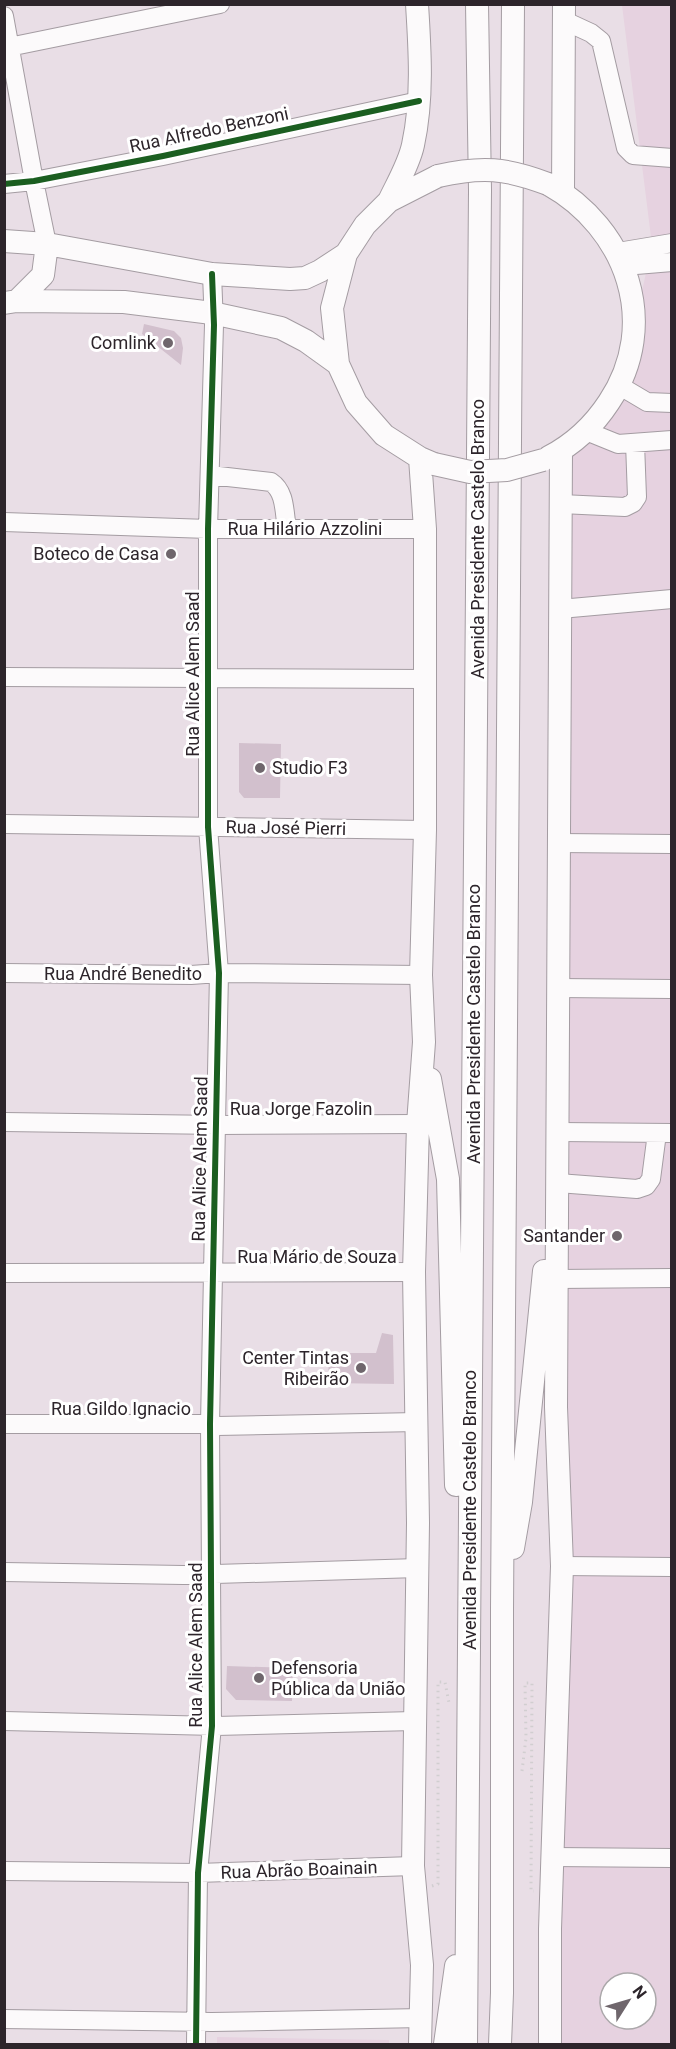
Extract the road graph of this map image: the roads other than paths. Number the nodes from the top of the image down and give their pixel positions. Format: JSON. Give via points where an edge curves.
{"nodes":[{"id":1,"x":220,"y":4,"type":"edge"},
{"id":2,"x":417,"y":4,"type":"edge"},
{"id":3,"x":477,"y":4,"type":"edge"},
{"id":4,"x":513,"y":4,"type":"edge"},
{"id":5,"x":565,"y":13,"type":"edge"},
{"id":6,"x":4,"y":16,"type":"edge"},
{"id":7,"x":7,"y":47,"type":"edge"},
{"id":8,"x":419,"y":101,"type":"junction"},
{"id":9,"x":672,"y":158,"type":"edge"},
{"id":10,"x":34,"y":181,"type":"junction"},
{"id":11,"x":4,"y":184,"type":"edge"},
{"id":12,"x":555,"y":188,"type":"junction"},
{"id":13,"x":389,"y":201,"type":"junction"},
{"id":14,"x":4,"y":241,"type":"edge"},
{"id":15,"x":672,"y":243,"type":"edge"},
{"id":16,"x":47,"y":244,"type":"junction"},
{"id":17,"x":346,"y":254,"type":"junction"},
{"id":18,"x":621,"y":259,"type":"junction"},
{"id":19,"x":672,"y":262,"type":"edge"},
{"id":20,"x":212,"y":274,"type":"junction"},
{"id":21,"x":11,"y":302,"type":"edge"},
{"id":22,"x":213,"y":313,"type":"junction"},
{"id":23,"x":338,"y":364,"type":"junction"},
{"id":24,"x":620,"y":386,"type":"junction"},
{"id":25,"x":672,"y":403,"type":"edge"},
{"id":26,"x":586,"y":430,"type":"junction"},
{"id":27,"x":672,"y":440,"type":"edge"},
{"id":28,"x":635,"y":443,"type":"junction"},
{"id":29,"x":552,"y":455,"type":"junction"},
{"id":30,"x":427,"y":461,"type":"junction"},
{"id":31,"x":210,"y":475,"type":"junction"},
{"id":32,"x":561,"y":504,"type":"junction"},
{"id":33,"x":4,"y":522,"type":"edge"},
{"id":34,"x":208,"y":529,"type":"junction"},
{"id":35,"x":287,"y":529,"type":"junction"},
{"id":36,"x":425,"y":529,"type":"junction"},
{"id":37,"x":672,"y":599,"type":"edge"},
{"id":38,"x":560,"y":609,"type":"junction"},
{"id":39,"x":4,"y":677,"type":"edge"},
{"id":40,"x":209,"y":678,"type":"junction"},
{"id":41,"x":424,"y":679,"type":"junction"},
{"id":42,"x":4,"y":824,"type":"edge"},
{"id":43,"x":208,"y":827,"type":"junction"},
{"id":44,"x":424,"y":830,"type":"junction"},
{"id":45,"x":559,"y":843,"type":"junction"},
{"id":46,"x":672,"y":844,"type":"edge"},
{"id":47,"x":4,"y":973,"type":"edge"},
{"id":48,"x":219,"y":973,"type":"junction"},
{"id":49,"x":421,"y":975,"type":"junction"},
{"id":50,"x":558,"y":988,"type":"junction"},
{"id":51,"x":672,"y":989,"type":"edge"},
{"id":52,"x":424,"y":1042,"type":"junction"},
{"id":53,"x":4,"y":1122,"type":"edge"},
{"id":54,"x":216,"y":1124,"type":"junction"},
{"id":55,"x":418,"y":1124,"type":"junction"},
{"id":56,"x":559,"y":1132,"type":"junction"},
{"id":57,"x":664,"y":1133,"type":"edge"},
{"id":58,"x":558,"y":1187,"type":"junction"},
{"id":59,"x":414,"y":1272,"type":"junction"},
{"id":60,"x":4,"y":1273,"type":"edge"},
{"id":61,"x":213,"y":1273,"type":"junction"},
{"id":62,"x":672,"y":1278,"type":"edge"},
{"id":63,"x":556,"y":1279,"type":"junction"},
{"id":64,"x":417,"y":1422,"type":"junction"},
{"id":65,"x":4,"y":1424,"type":"edge"},
{"id":66,"x":210,"y":1424,"type":"junction"},
{"id":67,"x":562,"y":1566,"type":"junction"},
{"id":68,"x":672,"y":1567,"type":"edge"},
{"id":69,"x":418,"y":1568,"type":"junction"},
{"id":70,"x":4,"y":1572,"type":"edge"},
{"id":71,"x":213,"y":1575,"type":"junction"},
{"id":72,"x":502,"y":1610,"type":"junction"},
{"id":73,"x":469,"y":1646,"type":"junction"},
{"id":74,"x":4,"y":1721,"type":"edge"},
{"id":75,"x":414,"y":1721,"type":"junction"},
{"id":76,"x":212,"y":1726,"type":"junction"},
{"id":77,"x":553,"y":1857,"type":"junction"},
{"id":78,"x":672,"y":1858,"type":"edge"},
{"id":79,"x":413,"y":1866,"type":"junction"},
{"id":80,"x":4,"y":1871,"type":"edge"},
{"id":81,"x":198,"y":1873,"type":"junction"},
{"id":82,"x":466,"y":1911,"type":"junction"},
{"id":83,"x":502,"y":1993,"type":"junction"},
{"id":84,"x":422,"y":2018,"type":"junction"},
{"id":85,"x":4,"y":2019,"type":"edge"},
{"id":86,"x":196,"y":2021,"type":"junction"},
{"id":87,"x":196,"y":2044,"type":"edge"},
{"id":88,"x":420,"y":2044,"type":"edge"},
{"id":89,"x":445,"y":2044,"type":"edge"},
{"id":90,"x":466,"y":2044,"type":"edge"},
{"id":91,"x":500,"y":2044,"type":"edge"},
{"id":92,"x":505,"y":2044,"type":"edge"},
{"id":93,"x":550,"y":2044,"type":"edge"}],
"edges":[{"from":1,"to":7,"type":"street"},
{"from":2,"to":8,"type":"main road"},
{"from":3,"to":73,"type":"main road","name":"Avenida Presidente Castelo Branco","via":[[480,190]]},
{"from":4,"to":72,"type":"main road","name":"Avenida Presidente Castelo Branco"},
{"from":5,"to":9,"type":"street","via":[[601,41],[626,148],[633,155]]},
{"from":5,"to":12,"type":"main road"},
{"from":6,"to":7,"type":"street"},
{"from":7,"to":10,"type":"street"},
{"from":8,"to":10,"type":"street","name":"Rua Alfredo Benzoni"},
{"from":8,"to":13,"type":"main road","via":[[413,147]]},
{"from":10,"to":11,"type":"street","name":"Rua Alfredo Benzoni"},
{"from":10,"to":16,"type":"street"},
{"from":12,"to":13,"type":"main road","bridge":true,"via":[[522,174],[466,170],[438,176]]},
{"from":12,"to":18,"type":"main road","via":[[594,218]]},
{"from":13,"to":17,"type":"main road","via":[[364,225]]},
{"from":14,"to":16,"type":"main road"},
{"from":15,"to":18,"type":"street"},
{"from":16,"to":20,"type":"main road"},
{"from":16,"to":21,"type":"main road","via":[[43,275]]},
{"from":17,"to":20,"type":"main road","via":[[305,278]]},
{"from":17,"to":23,"type":"main road","via":[[332,308]]},
{"from":18,"to":19,"type":"street"},
{"from":18,"to":24,"type":"main road","via":[[632,296],[634,327],[630,357]]},
{"from":20,"to":22,"type":"street","name":"Rua Alice Alem Saad"},
{"from":21,"to":22,"type":"main road","via":[[124,302]]},
{"from":22,"to":23,"type":"main road","via":[[281,328]]},
{"from":22,"to":31,"type":"street","name":"Rua Alice Alem Saad"},
{"from":23,"to":30,"type":"main road","via":[[356,403],[384,435]]},
{"from":24,"to":25,"type":"street","via":[[647,402]]},
{"from":24,"to":26,"type":"main road","via":[[596,423]]},
{"from":26,"to":28,"type":"street","via":[[618,444]]},
{"from":26,"to":29,"type":"main road"},
{"from":27,"to":28,"type":"street"},
{"from":28,"to":32,"type":"street","via":[[637,497],[633,503],[625,507]]},
{"from":29,"to":30,"type":"main road","bridge":true,"via":[[507,470],[470,472]]},
{"from":29,"to":32,"type":"main road"},
{"from":30,"to":36,"type":"main road"},
{"from":31,"to":34,"type":"street","name":"Rua Alice Alem Saad"},
{"from":31,"to":35,"type":"street","via":[[277,486]]},
{"from":32,"to":38,"type":"main road"},
{"from":33,"to":34,"type":"street","name":"Rua Hilário Azzolini"},
{"from":34,"to":35,"type":"street","name":"Rua Hilário Azzolini"},
{"from":34,"to":40,"type":"street","name":"Rua Alice Alem Saad"},
{"from":35,"to":36,"type":"street","name":"Rua Hilário Azzolini"},
{"from":36,"to":41,"type":"main road"},
{"from":37,"to":38,"type":"street"},
{"from":38,"to":45,"type":"main road"},
{"from":39,"to":40,"type":"street"},
{"from":40,"to":41,"type":"street"},
{"from":40,"to":43,"type":"street","name":"Rua Alice Alem Saad"},
{"from":41,"to":44,"type":"main road"},
{"from":42,"to":43,"type":"street","name":"Rua José Pierri"},
{"from":43,"to":44,"type":"street","name":"Rua José Pierri"},
{"from":43,"to":48,"type":"street","name":"Rua Alice Alem Saad"},
{"from":44,"to":49,"type":"main road"},
{"from":45,"to":46,"type":"street"},
{"from":45,"to":50,"type":"main road"},
{"from":47,"to":48,"type":"street","name":"Rua André Benedito"},
{"from":48,"to":49,"type":"street","name":"Rua André Benedito"},
{"from":48,"to":54,"type":"street","name":"Rua Alice Alem Saad"},
{"from":49,"to":52,"type":"main road"},
{"from":50,"to":51,"type":"street"},
{"from":50,"to":56,"type":"main road"},
{"from":52,"to":55,"type":"main road"},
{"from":52,"to":73,"type":"main road","via":[[448,1179],[456,1476]]},
{"from":53,"to":54,"type":"street","name":"Rua Jorge Fazolin"},
{"from":54,"to":55,"type":"street","name":"Rua Jorge Fazolin"},
{"from":54,"to":61,"type":"street","name":"Rua Alice Alem Saad"},
{"from":55,"to":59,"type":"main road"},
{"from":56,"to":57,"type":"street"},
{"from":56,"to":58,"type":"main road"},
{"from":57,"to":58,"type":"street","via":[[646,1186]]},
{"from":58,"to":63,"type":"main road"},
{"from":58,"to":72,"type":"main road","via":[[548,1224],[521,1502]]},
{"from":59,"to":61,"type":"street","name":"Rua Mário de Souza"},
{"from":59,"to":64,"type":"main road"},
{"from":60,"to":61,"type":"street","name":"Rua Mário de Souza"},
{"from":61,"to":66,"type":"street","name":"Rua Alice Alem Saad"},
{"from":62,"to":63,"type":"street"},
{"from":63,"to":67,"type":"main road"},
{"from":64,"to":66,"type":"street","name":"Rua Gildo Ignacio"},
{"from":64,"to":69,"type":"main road"},
{"from":65,"to":66,"type":"street","name":"Rua Gildo Ignacio"},
{"from":66,"to":71,"type":"street","name":"Rua Alice Alem Saad"},
{"from":67,"to":68,"type":"street"},
{"from":67,"to":77,"type":"main road"},
{"from":69,"to":71,"type":"street"},
{"from":69,"to":75,"type":"main road"},
{"from":70,"to":71,"type":"street"},
{"from":71,"to":76,"type":"street","name":"Rua Alice Alem Saad"},
{"from":72,"to":83,"type":"main road","name":"Avenida Presidente Castelo Branco"},
{"from":73,"to":82,"type":"main road","name":"Avenida Presidente Castelo Branco"},
{"from":74,"to":76,"type":"street"},
{"from":75,"to":76,"type":"street"},
{"from":75,"to":79,"type":"main road"},
{"from":76,"to":81,"type":"street","name":"Rua Alice Alem Saad"},
{"from":77,"to":78,"type":"street"},
{"from":77,"to":93,"type":"main road"},
{"from":79,"to":81,"type":"street","name":"Rua Abrão Boainain"},
{"from":79,"to":84,"type":"main road","via":[[422,1965]]},
{"from":80,"to":81,"type":"street","name":"Rua Abrão Boainain"},
{"from":81,"to":86,"type":"street","name":"Rua Alice Alem Saad"},
{"from":82,"to":89,"type":"main road"},
{"from":82,"to":90,"type":"main road","name":"Avenida Presidente Castelo Branco"},
{"from":83,"to":91,"type":"main road","name":"Avenida Presidente Castelo Branco"},
{"from":83,"to":92,"type":"main road"},
{"from":84,"to":86,"type":"street"},
{"from":84,"to":88,"type":"main road"},
{"from":85,"to":86,"type":"street"},
{"from":86,"to":87,"type":"street","name":"Rua Alice Alem Saad"}]}
